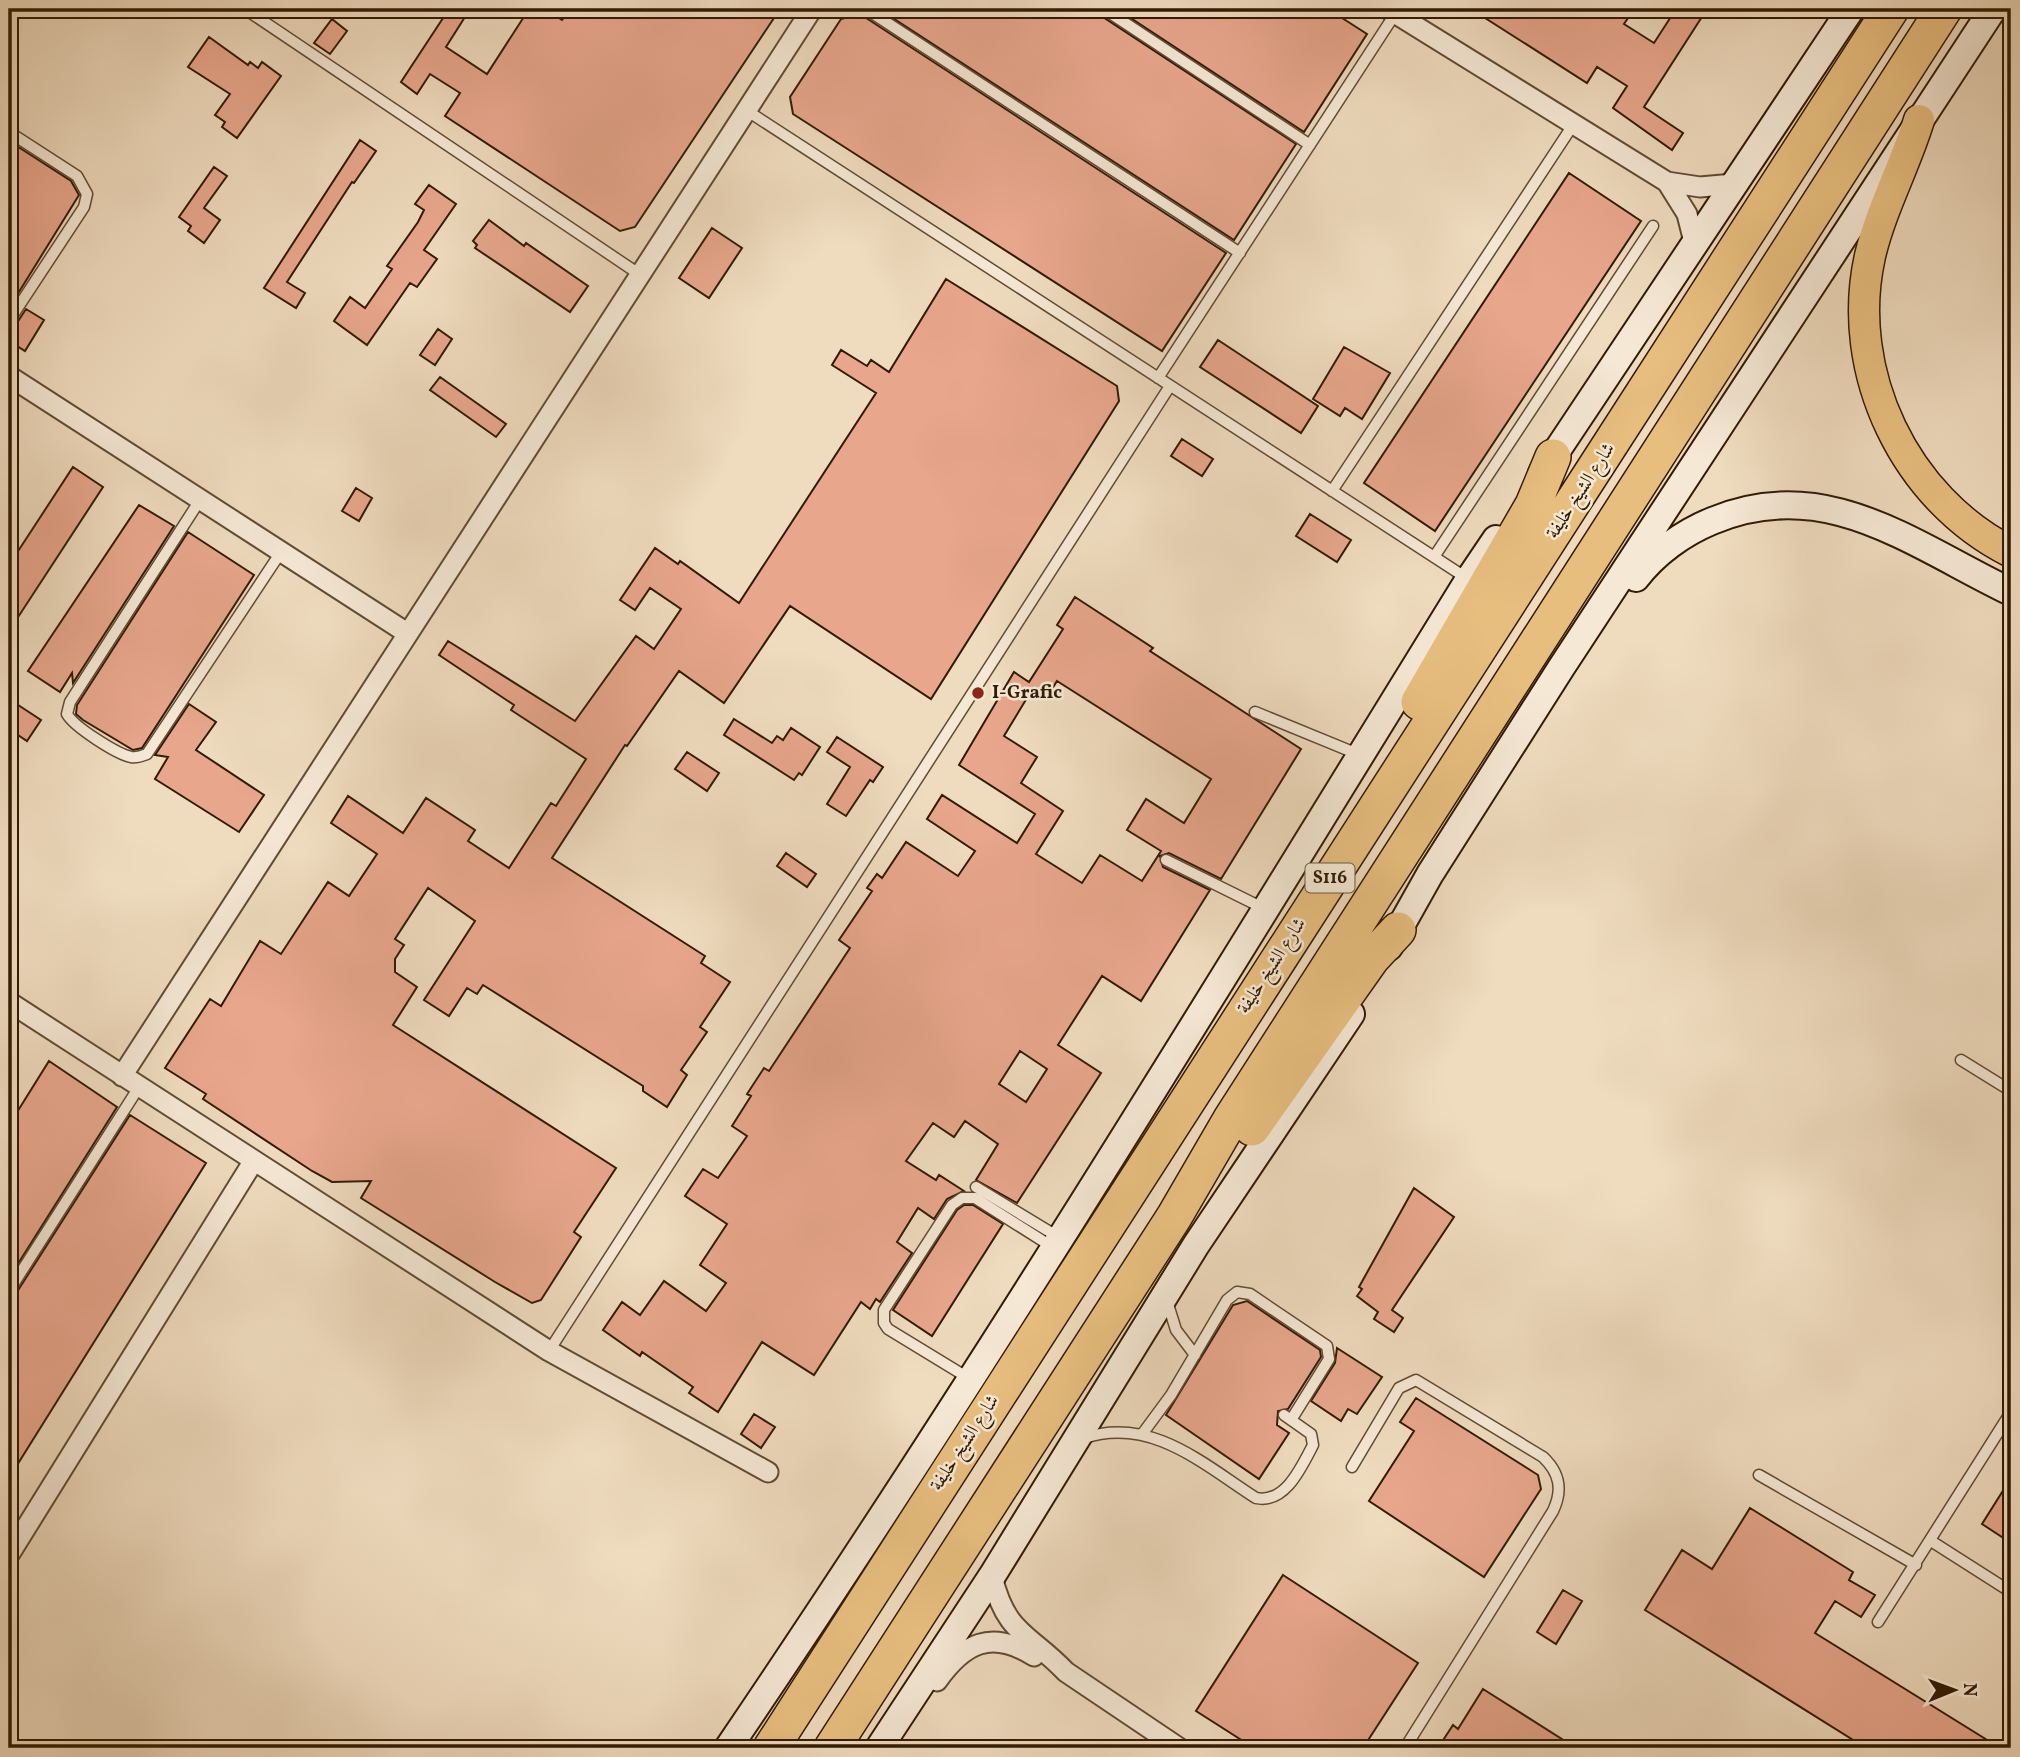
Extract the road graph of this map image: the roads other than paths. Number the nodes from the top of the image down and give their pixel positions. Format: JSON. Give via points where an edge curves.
{"nodes":[{"id":1,"x":245,"y":9,"type":"edge"},
{"id":2,"x":812,"y":9,"type":"edge"},
{"id":3,"x":866,"y":9,"type":"edge"},
{"id":4,"x":1104,"y":9,"type":"edge"},
{"id":5,"x":1852,"y":9,"type":"edge"},
{"id":6,"x":1891,"y":9,"type":"edge"},
{"id":7,"x":1944,"y":9,"type":"edge"},
{"id":8,"x":1993,"y":9,"type":"edge"},
{"id":9,"x":1391,"y":11,"type":"edge"},
{"id":10,"x":746,"y":110,"type":"junction"},
{"id":11,"x":1919,"y":120,"type":"junction"},
{"id":12,"x":1573,"y":125,"type":"junction"},
{"id":13,"x":9,"y":132,"type":"edge"},
{"id":14,"x":1310,"y":145,"type":"junction"},
{"id":15,"x":1667,"y":182,"type":"junction"},
{"id":16,"x":1734,"y":184,"type":"junction"},
{"id":17,"x":1653,"y":226,"type":"dead end"},
{"id":18,"x":1695,"y":246,"type":"junction"},
{"id":19,"x":1240,"y":253,"type":"junction"},
{"id":20,"x":639,"y":274,"type":"junction"},
{"id":21,"x":9,"y":321,"type":"edge"},
{"id":22,"x":9,"y":376,"type":"edge"},
{"id":23,"x":1158,"y":378,"type":"junction"},
{"id":24,"x":1170,"y":386,"type":"junction"},
{"id":25,"x":1553,"y":457,"type":"junction"},
{"id":26,"x":1332,"y":491,"type":"junction"},
{"id":27,"x":200,"y":500,"type":"junction"},
{"id":28,"x":281,"y":552,"type":"junction"},
{"id":29,"x":2011,"y":552,"type":"edge"},
{"id":30,"x":1434,"y":556,"type":"junction"},
{"id":31,"x":1469,"y":579,"type":"junction"},
{"id":32,"x":2011,"y":592,"type":"edge"},
{"id":33,"x":407,"y":633,"type":"junction"},
{"id":34,"x":1562,"y":668,"type":"junction"},
{"id":35,"x":1255,"y":712,"type":"dead end"},
{"id":36,"x":1360,"y":755,"type":"junction"},
{"id":37,"x":1381,"y":801,"type":"junction"},
{"id":38,"x":1166,"y":860,"type":"dead end"},
{"id":39,"x":1266,"y":910,"type":"junction"},
{"id":40,"x":1398,"y":930,"type":"junction"},
{"id":41,"x":9,"y":1002,"type":"edge"},
{"id":42,"x":1961,"y":1060,"type":"dead end"},
{"id":43,"x":122,"y":1076,"type":"junction"},
{"id":44,"x":139,"y":1087,"type":"junction"},
{"id":45,"x":2011,"y":1091,"type":"edge"},
{"id":46,"x":253,"y":1162,"type":"junction"},
{"id":47,"x":976,"y":1186,"type":"dead end"},
{"id":48,"x":1174,"y":1217,"type":"junction"},
{"id":49,"x":1057,"y":1243,"type":"junction"},
{"id":50,"x":9,"y":1291,"type":"edge"},
{"id":51,"x":1167,"y":1292,"type":"junction"},
{"id":52,"x":549,"y":1351,"type":"junction"},
{"id":53,"x":1194,"y":1354,"type":"junction"},
{"id":54,"x":971,"y":1380,"type":"junction"},
{"id":55,"x":2011,"y":1412,"type":"edge"},
{"id":56,"x":1143,"y":1433,"type":"junction"},
{"id":57,"x":1074,"y":1441,"type":"junction"},
{"id":58,"x":1352,"y":1467,"type":"dead end"},
{"id":59,"x":768,"y":1472,"type":"dead end"},
{"id":60,"x":1759,"y":1475,"type":"dead end"},
{"id":61,"x":15,"y":1530,"type":"edge"},
{"id":62,"x":1931,"y":1541,"type":"junction"},
{"id":63,"x":9,"y":1555,"type":"edge"},
{"id":64,"x":1916,"y":1565,"type":"junction"},
{"id":65,"x":992,"y":1576,"type":"junction"},
{"id":66,"x":2011,"y":1592,"type":"edge"},
{"id":67,"x":1878,"y":1622,"type":"dead end"},
{"id":68,"x":1066,"y":1672,"type":"junction"},
{"id":69,"x":882,"y":1743,"type":"edge"},
{"id":70,"x":728,"y":1748,"type":"edge"},
{"id":71,"x":771,"y":1748,"type":"edge"},
{"id":72,"x":832,"y":1748,"type":"edge"},
{"id":73,"x":1178,"y":1748,"type":"edge"},
{"id":74,"x":1405,"y":1748,"type":"edge"}],
"edges":[{"from":1,"to":20,"type":"lane"},
{"from":2,"to":10,"type":"street"},
{"from":3,"to":19,"type":"lane"},
{"from":4,"to":14,"type":"lane"},
{"from":5,"to":16,"type":"main road"},
{"from":6,"to":37,"type":"highway","name":"شارع الشيخ خليفة","number":"S116"},
{"from":7,"to":48,"type":"highway","number":"S116","via":[[1231,1119]]},
{"from":8,"to":11,"type":"main road"},
{"from":9,"to":12,"type":"street"},
{"from":9,"to":14,"type":"lane"},
{"from":10,"to":20,"type":"street"},
{"from":10,"to":23,"type":"lane"},
{"from":11,"to":29,"type":"main road","via":[[1884,212],[1867,273],[1864,314],[1873,376],[1899,444],[1930,489],[1960,519]]},
{"from":11,"to":34,"type":"main road"},
{"from":12,"to":15,"type":"street"},
{"from":12,"to":26,"type":"lane"},
{"from":13,"to":21,"type":"lane","via":[[77,176],[88,194]]},
{"from":14,"to":19,"type":"lane"},
{"from":15,"to":16,"type":"street","via":[[1700,187]]},
{"from":15,"to":18,"type":"street","via":[[1687,214]]},
{"from":16,"to":18,"type":"main road"},
{"from":17,"to":30,"type":"lane"},
{"from":18,"to":25,"type":"main road"},
{"from":19,"to":23,"type":"lane"},
{"from":20,"to":33,"type":"street"},
{"from":22,"to":27,"type":"street"},
{"from":23,"to":24,"type":"lane"},
{"from":24,"to":26,"type":"lane"},
{"from":24,"to":52,"type":"lane"},
{"from":25,"to":31,"type":"main road"},
{"from":25,"to":37,"type":"highway","via":[[1533,505],[1409,720]]},
{"from":26,"to":30,"type":"lane"},
{"from":27,"to":28,"type":"street"},
{"from":27,"to":28,"type":"lane","via":[[69,702],[67,714],[75,725],[125,755],[148,754]]},
{"from":28,"to":33,"type":"street"},
{"from":30,"to":31,"type":"lane"},
{"from":31,"to":36,"type":"main road"},
{"from":32,"to":34,"type":"main road","via":[[1852,514],[1823,506],[1758,506],[1699,526],[1664,550],[1641,571],[1590,643]]},
{"from":33,"to":43,"type":"street"},
{"from":34,"to":40,"type":"main road"},
{"from":35,"to":36,"type":"lane"},
{"from":36,"to":39,"type":"main road"},
{"from":37,"to":71,"type":"highway","name":"شارع الشيخ خليفة","number":"S116","via":[[1180,1106]]},
{"from":38,"to":39,"type":"lane"},
{"from":39,"to":49,"type":"main road"},
{"from":40,"to":48,"type":"highway","via":[[1372,957],[1226,1163]]},
{"from":40,"to":51,"type":"main road","via":[[1330,1048]]},
{"from":41,"to":43,"type":"street"},
{"from":42,"to":45,"type":"lane"},
{"from":43,"to":44,"type":"street"},
{"from":44,"to":46,"type":"street"},
{"from":44,"to":50,"type":"lane"},
{"from":46,"to":52,"type":"street"},
{"from":46,"to":61,"type":"street"},
{"from":47,"to":49,"type":"lane"},
{"from":48,"to":72,"type":"highway","number":"S116"},
{"from":49,"to":54,"type":"main road"},
{"from":49,"to":54,"type":"lane","via":[[975,1198],[962,1198],[952,1205],[884,1310],[888,1329]]},
{"from":51,"to":53,"type":"lane","via":[[1176,1330]]},
{"from":51,"to":57,"type":"main road"},
{"from":52,"to":59,"type":"street"},
{"from":53,"to":56,"type":"lane"},
{"from":53,"to":56,"type":"lane","via":[[1227,1300],[1237,1292],[1250,1294],[1327,1346],[1329,1359],[1287,1418],[1311,1434],[1313,1445],[1284,1491],[1266,1500],[1256,1498],[1175,1446]]},
{"from":54,"to":70,"type":"main road"},
{"from":55,"to":62,"type":"lane"},
{"from":56,"to":57,"type":"lane","via":[[1108,1433]]},
{"from":57,"to":65,"type":"main road"},
{"from":58,"to":74,"type":"lane","via":[[1399,1388],[1416,1380],[1543,1457],[1558,1476],[1560,1488],[1553,1511]]},
{"from":60,"to":64,"type":"lane"},
{"from":61,"to":63,"type":"street"},
{"from":62,"to":64,"type":"lane"},
{"from":62,"to":66,"type":"lane"},
{"from":64,"to":67,"type":"lane"},
{"from":65,"to":68,"type":"street","via":[[1002,1611],[1012,1626]]},
{"from":65,"to":69,"type":"main road"},
{"from":68,"to":69,"type":"street","via":[[1010,1644],[974,1645],[952,1661],[907,1724]]},
{"from":68,"to":73,"type":"street"}]}
